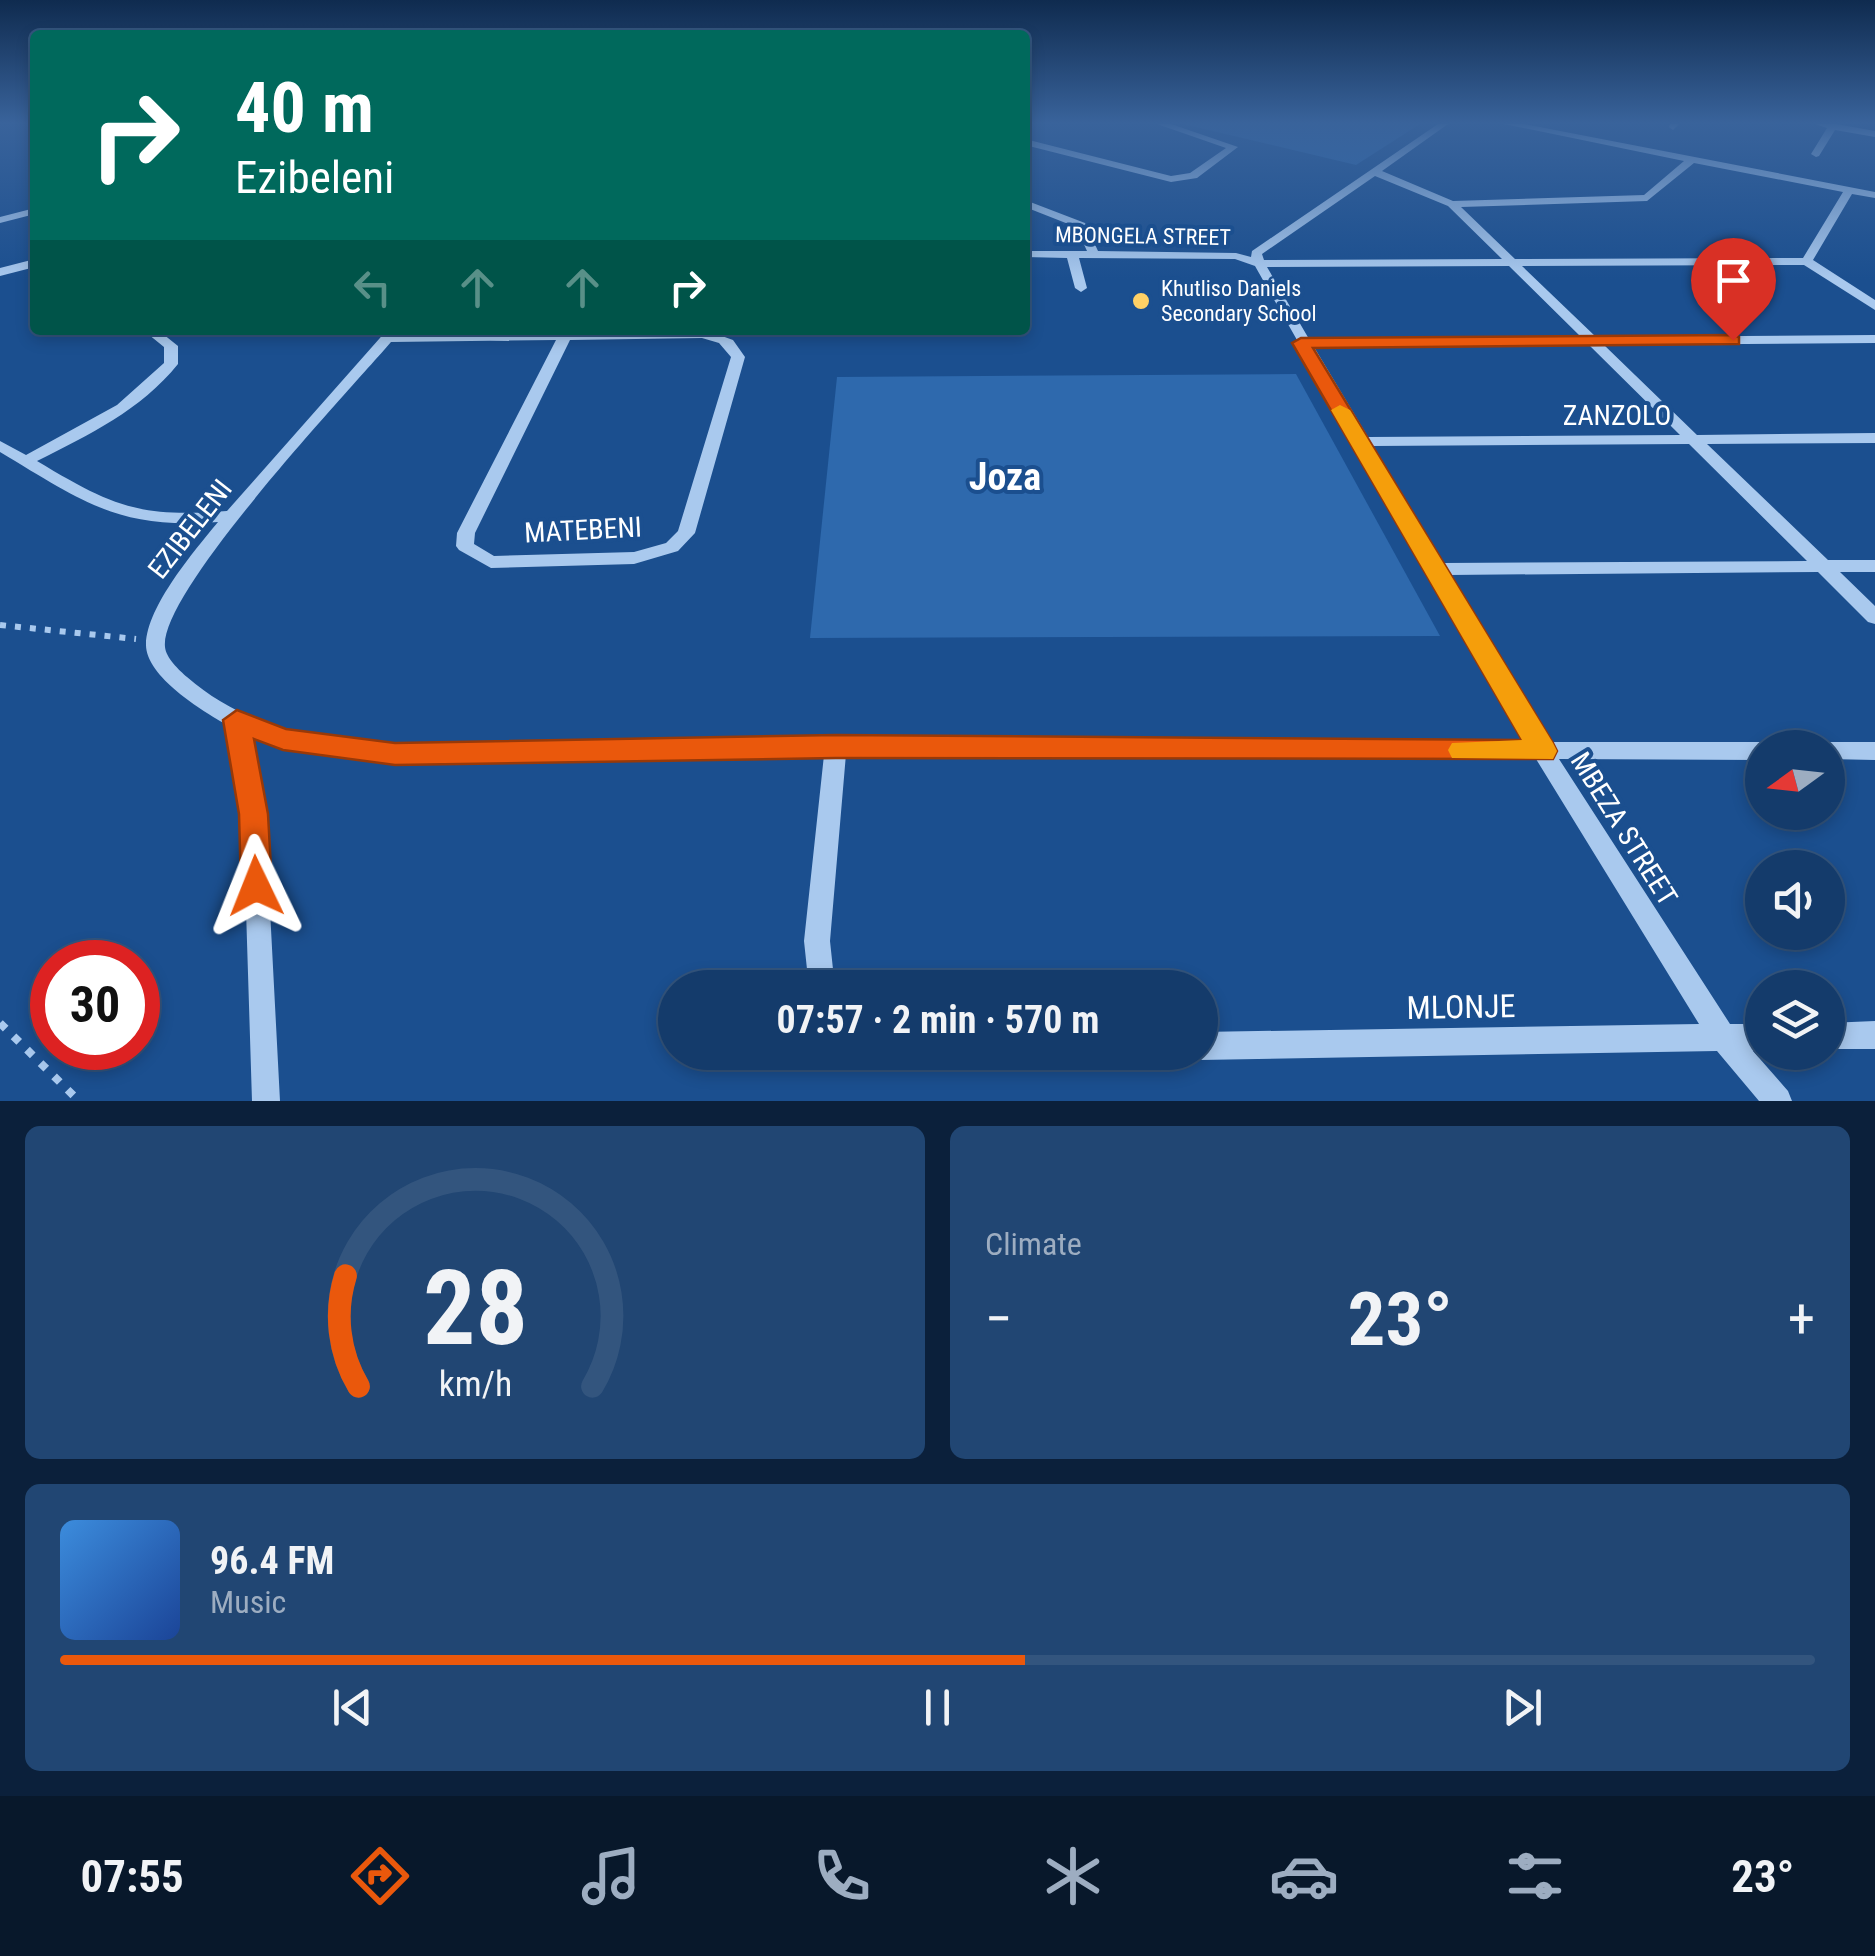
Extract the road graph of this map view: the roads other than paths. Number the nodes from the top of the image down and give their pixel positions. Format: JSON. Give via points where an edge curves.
{"nodes":[{"id":1,"x":1156,"y":175,"type":"edge"},
{"id":2,"x":1194,"y":175,"type":"edge"},
{"id":3,"x":1370,"y":175,"type":"edge"},
{"id":4,"x":1383,"y":175,"type":"edge"},
{"id":5,"x":1673,"y":175,"type":"edge"},
{"id":6,"x":1771,"y":175,"type":"edge"},
{"id":7,"x":1848,"y":190,"type":"junction"},
{"id":8,"x":1875,"y":195,"type":"edge"},
{"id":9,"x":1452,"y":204,"type":"junction"},
{"id":10,"x":1030,"y":205,"type":"edge"},
{"id":11,"x":30,"y":212,"type":"edge"},
{"id":12,"x":0,"y":220,"type":"edge"},
{"id":13,"x":1030,"y":254,"type":"edge"},
{"id":14,"x":1072,"y":254,"type":"junction"},
{"id":15,"x":1094,"y":254,"type":"junction"},
{"id":16,"x":1807,"y":261,"type":"junction"},
{"id":17,"x":1259,"y":264,"type":"junction"},
{"id":18,"x":1511,"y":264,"type":"junction"},
{"id":19,"x":30,"y":265,"type":"edge"},
{"id":20,"x":0,"y":272,"type":"edge"},
{"id":21,"x":1081,"y":288,"type":"dead end"},
{"id":22,"x":1875,"y":306,"type":"edge"},
{"id":23,"x":156,"y":335,"type":"edge"},
{"id":24,"x":390,"y":335,"type":"edge"},
{"id":25,"x":478,"y":335,"type":"edge"},
{"id":26,"x":634,"y":335,"type":"edge"},
{"id":27,"x":712,"y":335,"type":"edge"},
{"id":28,"x":565,"y":336,"type":"junction"},
{"id":29,"x":1875,"y":339,"type":"edge"},
{"id":30,"x":1591,"y":341,"type":"junction"},
{"id":31,"x":1301,"y":343,"type":"junction"},
{"id":32,"x":1875,"y":438,"type":"edge"},
{"id":33,"x":1692,"y":439,"type":"junction"},
{"id":34,"x":1359,"y":442,"type":"junction"},
{"id":35,"x":0,"y":446,"type":"edge"},
{"id":36,"x":26,"y":461,"type":"junction"},
{"id":37,"x":232,"y":516,"type":"junction"},
{"id":38,"x":1822,"y":566,"type":"junction"},
{"id":39,"x":1875,"y":566,"type":"edge"},
{"id":40,"x":1434,"y":569,"type":"junction"},
{"id":41,"x":1875,"y":617,"type":"edge"},
{"id":42,"x":237,"y":720,"type":"junction"},
{"id":43,"x":836,"y":746,"type":"junction"},
{"id":44,"x":1543,"y":751,"type":"junction"},
{"id":45,"x":1745,"y":751,"type":"edge"},
{"id":46,"x":1845,"y":751,"type":"edge"},
{"id":47,"x":1875,"y":751,"type":"edge"},
{"id":48,"x":820,"y":970,"type":"edge"},
{"id":49,"x":1875,"y":1034,"type":"edge"},
{"id":50,"x":1845,"y":1035,"type":"edge"},
{"id":51,"x":1745,"y":1037,"type":"edge"},
{"id":52,"x":1722,"y":1038,"type":"junction"},
{"id":53,"x":1218,"y":1046,"type":"edge"},
{"id":54,"x":266,"y":1101,"type":"edge"},
{"id":55,"x":1778,"y":1101,"type":"edge"}],
"edges":[{"from":1,"to":2,"type":"street"},
{"from":3,"to":17,"type":"street","via":[[1256,252]]},
{"from":4,"to":9,"type":"street"},
{"from":5,"to":9,"type":"street","via":[[1647,198]]},
{"from":6,"to":7,"type":"street"},
{"from":7,"to":8,"type":"street"},
{"from":7,"to":16,"type":"street"},
{"from":9,"to":18,"type":"street"},
{"from":10,"to":15,"type":"street","via":[[1081,225]]},
{"from":11,"to":12,"type":"street"},
{"from":13,"to":14,"type":"street","name":"MBONGELA STREET"},
{"from":14,"to":15,"type":"street","name":"MBONGELA STREET"},
{"from":14,"to":21,"type":"street"},
{"from":15,"to":17,"type":"street","name":"MBONGELA STREET","via":[[1236,256]]},
{"from":16,"to":18,"type":"street","name":"MBONGELA STREET"},
{"from":16,"to":22,"type":"street"},
{"from":17,"to":18,"type":"street","name":"MBONGELA STREET"},
{"from":17,"to":31,"type":"street","name":"MBEZA STREET"},
{"from":18,"to":30,"type":"street"},
{"from":19,"to":20,"type":"street"},
{"from":23,"to":36,"type":"street","via":[[170,346],[172,364],[155,384],[112,418]]},
{"from":24,"to":37,"type":"street","name":"EZIBELENI"},
{"from":25,"to":28,"type":"street","name":"MATEBENI"},
{"from":26,"to":28,"type":"street","name":"MATEBENI"},
{"from":27,"to":28,"type":"street","name":"MATEBENI","via":[[734,345],[738,357],[686,533],[658,554],[634,558],[491,562],[466,546],[466,534]]},
{"from":29,"to":30,"type":"street"},
{"from":30,"to":31,"type":"street"},
{"from":30,"to":33,"type":"street"},
{"from":31,"to":34,"type":"street","name":"MBEZA STREET"},
{"from":32,"to":33,"type":"street","name":"ZANZOLO"},
{"from":33,"to":34,"type":"street","name":"ZANZOLO"},
{"from":33,"to":38,"type":"street"},
{"from":34,"to":40,"type":"street","name":"MBEZA STREET"},
{"from":35,"to":36,"type":"street"},
{"from":36,"to":37,"type":"street","via":[[80,496],[135,518]]},
{"from":37,"to":42,"type":"street","name":"EZIBELENI","via":[[162,610],[154,642],[172,675]]},
{"from":38,"to":39,"type":"street"},
{"from":38,"to":40,"type":"street"},
{"from":38,"to":41,"type":"street"},
{"from":40,"to":44,"type":"street","name":"MBEZA STREET"},
{"from":42,"to":43,"type":"street","via":[[283,739],[395,754]]},
{"from":42,"to":54,"type":"street","via":[[254,814]]},
{"from":43,"to":44,"type":"street"},
{"from":43,"to":48,"type":"street","via":[[817,941]]},
{"from":44,"to":45,"type":"street"},
{"from":44,"to":52,"type":"street","name":"MBEZA STREET"},
{"from":46,"to":47,"type":"street"},
{"from":49,"to":50,"type":"street"},
{"from":51,"to":52,"type":"street","name":"MLONJE"},
{"from":52,"to":53,"type":"street","name":"MLONJE"},
{"from":52,"to":55,"type":"street","name":"MBEZA STREET"}]}
